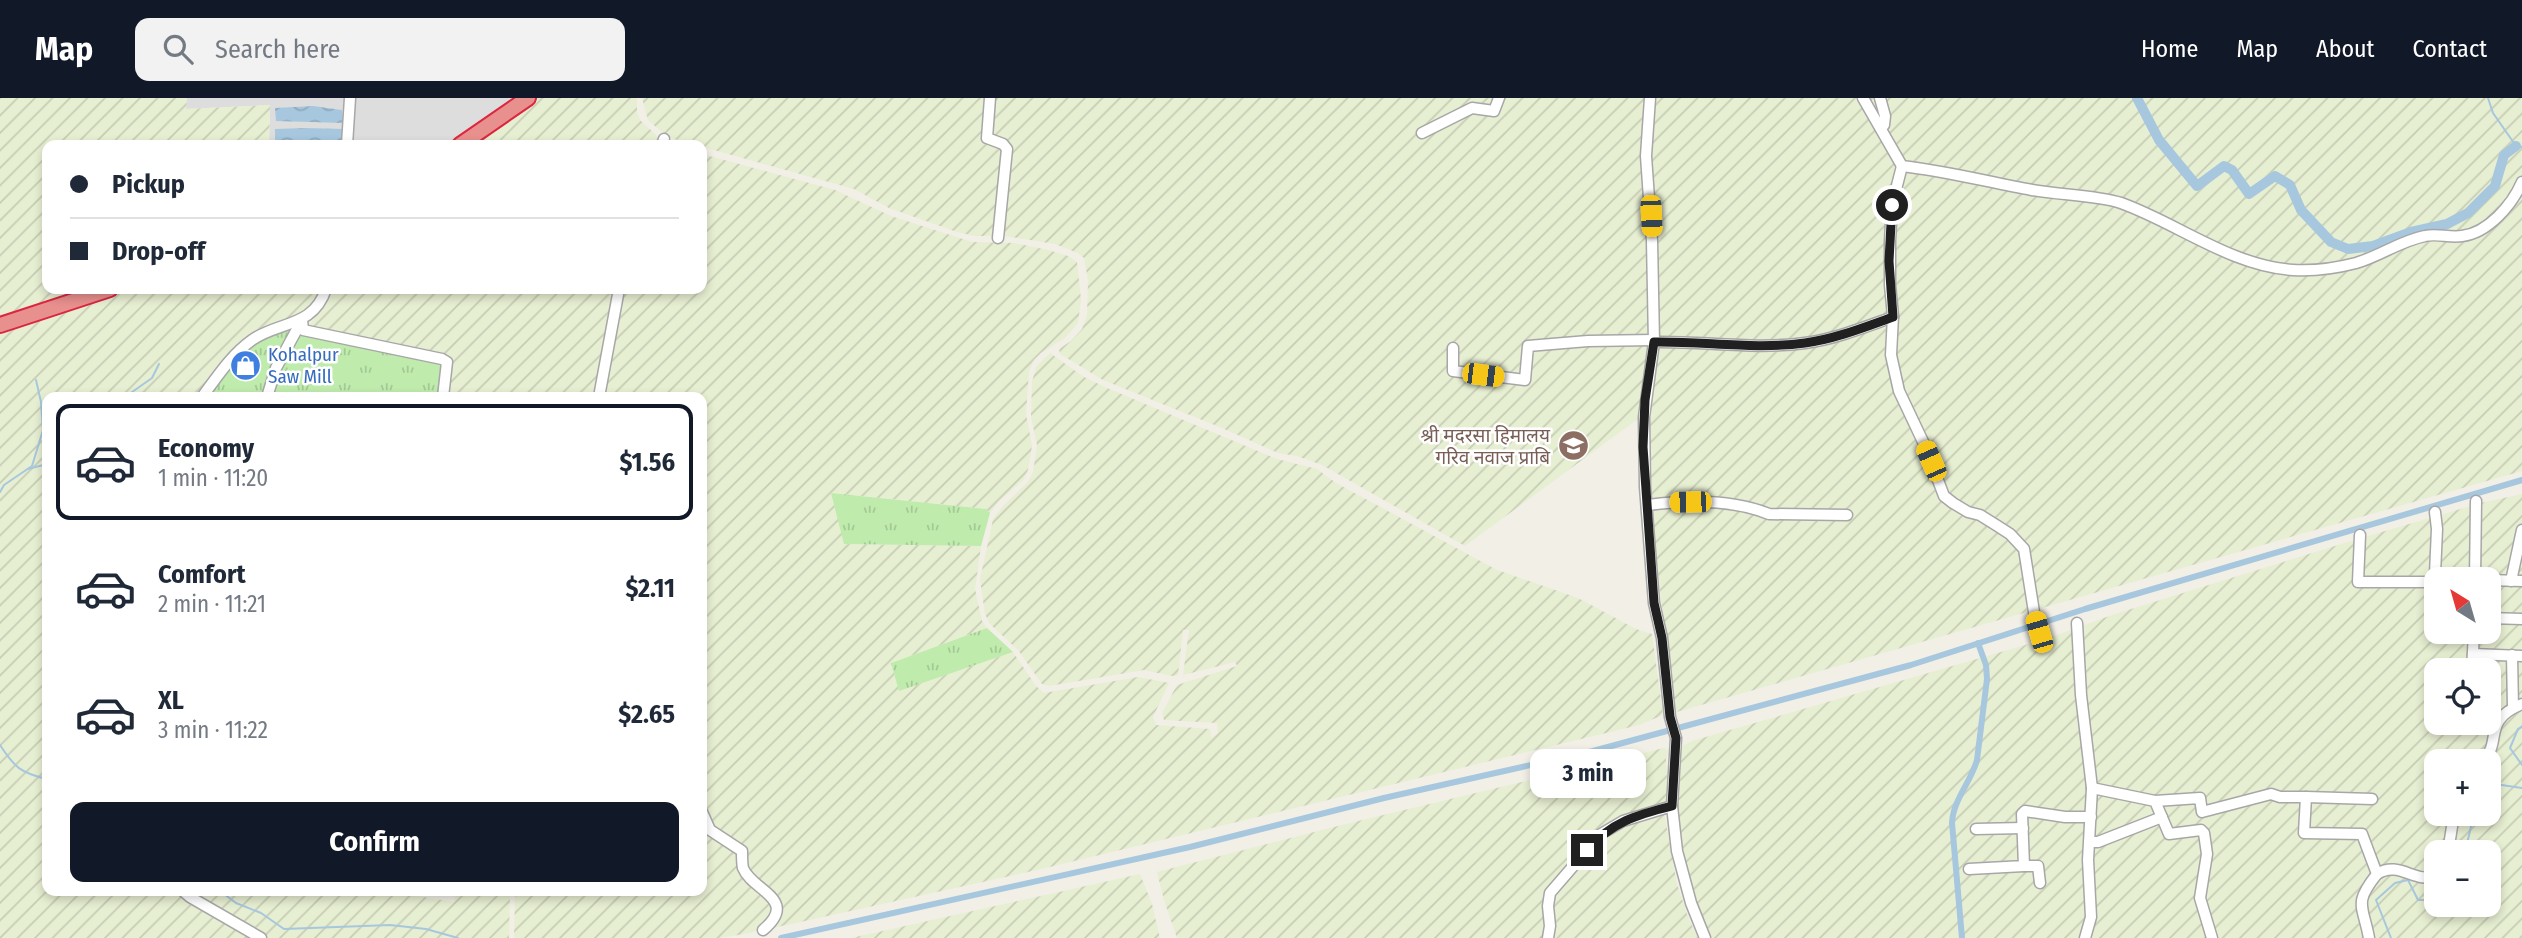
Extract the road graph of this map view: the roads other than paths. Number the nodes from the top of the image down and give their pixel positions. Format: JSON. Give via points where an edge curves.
{"nodes":[{"id":1,"x":350,"y":98,"type":"edge"},
{"id":2,"x":528,"y":98,"type":"edge"},
{"id":3,"x":989,"y":98,"type":"edge"},
{"id":4,"x":1499,"y":98,"type":"edge"},
{"id":5,"x":1650,"y":98,"type":"edge"},
{"id":6,"x":1863,"y":98,"type":"edge"},
{"id":7,"x":1880,"y":98,"type":"edge"},
{"id":8,"x":1881,"y":128,"type":"junction"},
{"id":9,"x":1422,"y":133,"type":"dead end"},
{"id":10,"x":347,"y":140,"type":"edge"},
{"id":11,"x":467,"y":140,"type":"edge"},
{"id":12,"x":1902,"y":166,"type":"junction"},
{"id":13,"x":2522,"y":182,"type":"edge"},
{"id":14,"x":998,"y":238,"type":"dead end"},
{"id":15,"x":95,"y":294,"type":"edge"},
{"id":16,"x":324,"y":294,"type":"edge"},
{"id":17,"x":618,"y":294,"type":"edge"},
{"id":18,"x":1893,"y":317,"type":"junction"},
{"id":19,"x":302,"y":320,"type":"junction"},
{"id":20,"x":0,"y":325,"type":"edge"},
{"id":21,"x":1654,"y":341,"type":"junction"},
{"id":22,"x":1454,"y":348,"type":"dead end"},
{"id":23,"x":205,"y":392,"type":"edge"},
{"id":24,"x":269,"y":392,"type":"edge"},
{"id":25,"x":444,"y":392,"type":"edge"},
{"id":26,"x":600,"y":392,"type":"edge"},
{"id":27,"x":2476,"y":501,"type":"dead end"},
{"id":28,"x":1648,"y":505,"type":"junction"},
{"id":29,"x":2435,"y":512,"type":"dead end"},
{"id":30,"x":1847,"y":515,"type":"dead end"},
{"id":31,"x":2522,"y":530,"type":"edge"},
{"id":32,"x":2360,"y":536,"type":"dead end"},
{"id":33,"x":2520,"y":545,"type":"edge"},
{"id":34,"x":2436,"y":567,"type":"edge"},
{"id":35,"x":2476,"y":567,"type":"edge"},
{"id":36,"x":2517,"y":581,"type":"edge"},
{"id":37,"x":2424,"y":582,"type":"edge"},
{"id":38,"x":2501,"y":618,"type":"edge"},
{"id":39,"x":2522,"y":619,"type":"edge"},
{"id":40,"x":2077,"y":623,"type":"dead end"},
{"id":41,"x":2040,"y":634,"type":"dead end"},
{"id":42,"x":2473,"y":644,"type":"edge"},
{"id":43,"x":2473,"y":654,"type":"junction"},
{"id":44,"x":2517,"y":656,"type":"edge"},
{"id":45,"x":2473,"y":658,"type":"edge"},
{"id":46,"x":2517,"y":706,"type":"edge"},
{"id":47,"x":2491,"y":749,"type":"edge"},
{"id":48,"x":2092,"y":788,"type":"junction"},
{"id":49,"x":2306,"y":797,"type":"junction"},
{"id":50,"x":2372,"y":799,"type":"dead end"},
{"id":51,"x":2155,"y":801,"type":"junction"},
{"id":52,"x":1672,"y":806,"type":"junction"},
{"id":53,"x":2091,"y":817,"type":"junction"},
{"id":54,"x":2162,"y":817,"type":"junction"},
{"id":55,"x":707,"y":823,"type":"edge"},
{"id":56,"x":2023,"y":828,"type":"junction"},
{"id":57,"x":1976,"y":830,"type":"dead end"},
{"id":58,"x":2090,"y":842,"type":"junction"},
{"id":59,"x":2024,"y":866,"type":"junction"},
{"id":60,"x":1969,"y":869,"type":"dead end"},
{"id":61,"x":2377,"y":874,"type":"junction"},
{"id":62,"x":2424,"y":878,"type":"edge"},
{"id":63,"x":2040,"y":883,"type":"dead end"},
{"id":64,"x":188,"y":896,"type":"edge"},
{"id":65,"x":763,"y":930,"type":"dead end"},
{"id":66,"x":261,"y":938,"type":"edge"},
{"id":67,"x":1548,"y":938,"type":"edge"},
{"id":68,"x":1705,"y":938,"type":"edge"},
{"id":69,"x":2085,"y":938,"type":"edge"},
{"id":70,"x":2212,"y":938,"type":"edge"},
{"id":71,"x":2370,"y":938,"type":"edge"}],
"edges":[{"from":1,"to":10,"type":"street"},
{"from":2,"to":11,"type":"highway"},
{"from":3,"to":14,"type":"street","via":[[987,138],[1007,149]]},
{"from":4,"to":9,"type":"street","via":[[1494,111],[1472,108]]},
{"from":5,"to":21,"type":"street","via":[[1646,156]]},
{"from":6,"to":8,"type":"street"},
{"from":7,"to":8,"type":"street","via":[[1885,116]]},
{"from":8,"to":12,"type":"street"},
{"from":12,"to":13,"type":"street","via":[[2120,203],[2197,240],[2269,267],[2294,270],[2357,263],[2430,235],[2470,235],[2500,214]]},
{"from":12,"to":18,"type":"street","via":[[1892,205]]},
{"from":15,"to":20,"type":"highway"},
{"from":16,"to":19,"type":"street"},
{"from":17,"to":26,"type":"street"},
{"from":18,"to":21,"type":"street","via":[[1805,343],[1750,346]]},
{"from":18,"to":41,"type":"street","via":[[1891,355],[1899,391],[1944,496],[2010,534],[2024,549]]},
{"from":19,"to":23,"type":"street","via":[[254,338]]},
{"from":19,"to":24,"type":"street"},
{"from":19,"to":25,"type":"street","via":[[303,330],[442,359],[448,368]]},
{"from":21,"to":22,"type":"street","via":[[1528,346],[1525,380],[1453,371]]},
{"from":21,"to":28,"type":"street","via":[[1644,417]]},
{"from":27,"to":35,"type":"street"},
{"from":28,"to":30,"type":"street","via":[[1703,502],[1769,514]]},
{"from":28,"to":52,"type":"street","via":[[1654,603],[1676,738]]},
{"from":29,"to":34,"type":"street"},
{"from":31,"to":33,"type":"street"},
{"from":32,"to":37,"type":"street","via":[[2358,582]]},
{"from":33,"to":36,"type":"street"},
{"from":38,"to":39,"type":"street"},
{"from":40,"to":48,"type":"street"},
{"from":42,"to":43,"type":"street"},
{"from":43,"to":44,"type":"street"},
{"from":43,"to":45,"type":"street"},
{"from":44,"to":46,"type":"street"},
{"from":46,"to":47,"type":"street","via":[[2497,722]]},
{"from":48,"to":51,"type":"street"},
{"from":48,"to":53,"type":"street"},
{"from":49,"to":50,"type":"street"},
{"from":49,"to":51,"type":"street","via":[[2271,794],[2202,812],[2200,798]]},
{"from":49,"to":61,"type":"street","via":[[2304,833],[2362,834]]},
{"from":51,"to":54,"type":"street"},
{"from":52,"to":67,"type":"street","via":[[1623,821],[1601,834],[1550,893]]},
{"from":52,"to":68,"type":"street","via":[[1682,874]]},
{"from":53,"to":56,"type":"street","via":[[2028,810],[2022,814]]},
{"from":53,"to":58,"type":"street"},
{"from":54,"to":58,"type":"street"},
{"from":54,"to":70,"type":"street","via":[[2169,834],[2204,833],[2207,854],[2200,898]]},
{"from":55,"to":65,"type":"street","via":[[742,851],[743,869],[772,897],[776,916]]},
{"from":56,"to":57,"type":"street"},
{"from":56,"to":59,"type":"street"},
{"from":58,"to":69,"type":"street","via":[[2091,917]]},
{"from":59,"to":60,"type":"street"},
{"from":59,"to":63,"type":"street","via":[[2038,866]]},
{"from":61,"to":62,"type":"street","via":[[2395,869]]},
{"from":61,"to":71,"type":"street","via":[[2361,899]]},
{"from":64,"to":66,"type":"street"}]}
